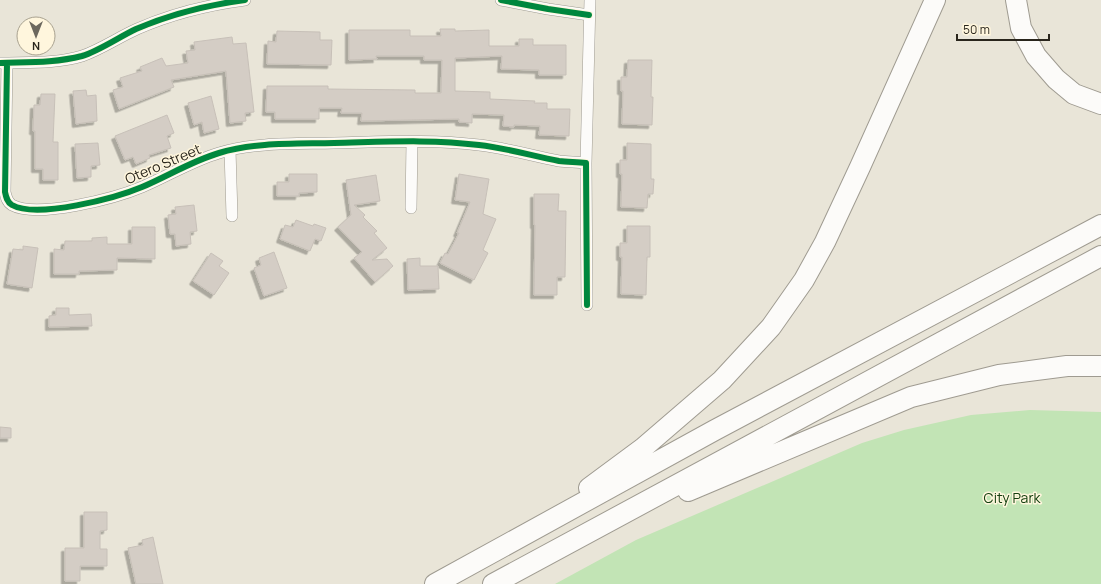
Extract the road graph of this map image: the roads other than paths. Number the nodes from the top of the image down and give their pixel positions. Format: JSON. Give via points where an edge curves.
{"nodes":[{"id":1,"x":245,"y":0,"type":"edge"},
{"id":2,"x":501,"y":0,"type":"edge"},
{"id":3,"x":590,"y":0,"type":"edge"},
{"id":4,"x":935,"y":0,"type":"edge"},
{"id":5,"x":1016,"y":0,"type":"edge"},
{"id":6,"x":589,"y":15,"type":"junction"},
{"id":7,"x":3,"y":63,"type":"edge"},
{"id":8,"x":1101,"y":104,"type":"edge"},
{"id":9,"x":412,"y":142,"type":"junction"},
{"id":10,"x":230,"y":150,"type":"junction"},
{"id":11,"x":586,"y":163,"type":"junction"},
{"id":12,"x":411,"y":208,"type":"dead end"},
{"id":13,"x":232,"y":216,"type":"dead end"},
{"id":14,"x":1101,"y":216,"type":"edge"},
{"id":15,"x":1101,"y":225,"type":"edge"},
{"id":16,"x":1101,"y":256,"type":"edge"},
{"id":17,"x":1037,"y":259,"type":"junction"},
{"id":18,"x":587,"y":305,"type":"dead end"},
{"id":19,"x":1101,"y":366,"type":"edge"},
{"id":20,"x":633,"y":509,"type":"junction"},
{"id":21,"x":529,"y":533,"type":"junction"},
{"id":22,"x":435,"y":584,"type":"edge"},
{"id":23,"x":493,"y":584,"type":"edge"}],
"edges":[{"from":1,"to":7,"type":"street","via":[[216,4],[169,17],[68,60]]},
{"from":2,"to":6,"type":"street"},
{"from":3,"to":6,"type":"street"},
{"from":4,"to":21,"type":"highway","via":[[825,242],[804,280],[771,327],[722,380],[643,448]]},
{"from":5,"to":8,"type":"highway","via":[[1020,28],[1036,56],[1056,79],[1074,94]]},
{"from":6,"to":11,"type":"street"},
{"from":7,"to":10,"type":"street","name":"Otero Street","via":[[5,192],[7,200],[22,209],[39,210],[97,202],[142,187],[189,164]]},
{"from":9,"to":10,"type":"street","name":"Otero Street","via":[[268,146]]},
{"from":9,"to":11,"type":"street","name":"Otero Street","via":[[481,145],[561,161]]},
{"from":9,"to":12,"type":"street"},
{"from":10,"to":13,"type":"street"},
{"from":11,"to":18,"type":"street"},
{"from":14,"to":17,"type":"highway"},
{"from":15,"to":17,"type":"highway"},
{"from":16,"to":20,"type":"highway"},
{"from":17,"to":21,"type":"highway","via":[[715,430]]},
{"from":19,"to":20,"type":"highway","via":[[1067,366],[999,375],[911,397],[696,489]]},
{"from":20,"to":23,"type":"highway"},
{"from":21,"to":22,"type":"highway"}]}
